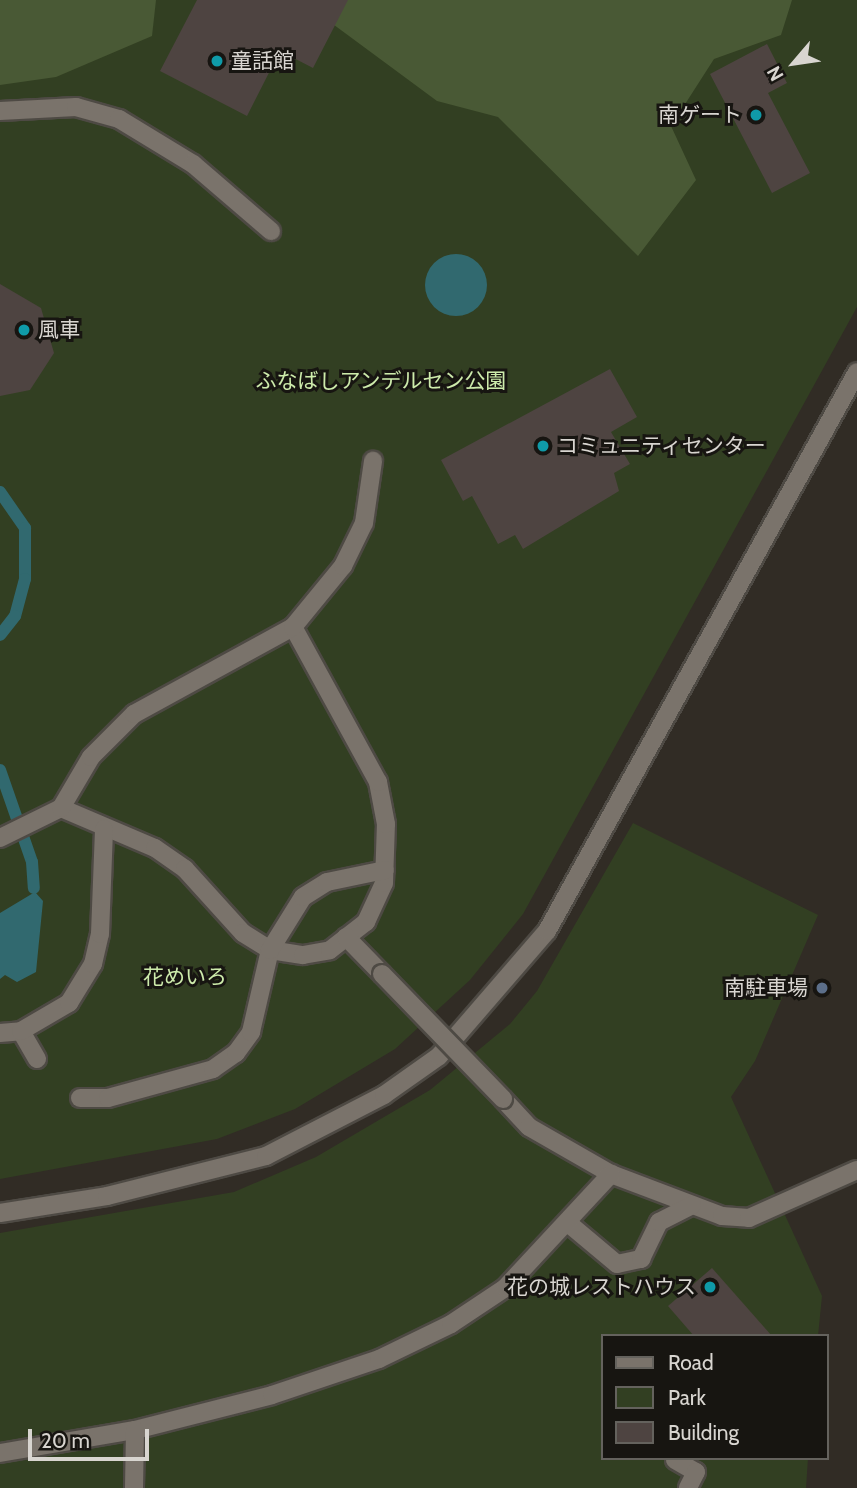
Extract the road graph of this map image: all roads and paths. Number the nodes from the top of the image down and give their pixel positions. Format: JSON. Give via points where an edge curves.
{"nodes":[{"id":1,"x":0,"y":111,"type":"edge"},
{"id":2,"x":271,"y":232,"type":"dead end"},
{"id":3,"x":857,"y":372,"type":"edge"},
{"id":4,"x":373,"y":461,"type":"dead end"},
{"id":5,"x":293,"y":627,"type":"junction"},
{"id":6,"x":61,"y":808,"type":"junction"},
{"id":7,"x":103,"y":829,"type":"junction"},
{"id":8,"x":0,"y":838,"type":"edge"},
{"id":9,"x":385,"y":870,"type":"junction"},
{"id":10,"x":346,"y":937,"type":"junction"},
{"id":11,"x":270,"y":950,"type":"junction"},
{"id":12,"x":21,"y":1031,"type":"junction"},
{"id":13,"x":0,"y":1033,"type":"edge"},
{"id":14,"x":37,"y":1059,"type":"dead end"},
{"id":15,"x":80,"y":1098,"type":"dead end"},
{"id":16,"x":857,"y":1170,"type":"edge"},
{"id":17,"x":611,"y":1174,"type":"junction"},
{"id":18,"x":692,"y":1205,"type":"junction"},
{"id":19,"x":0,"y":1213,"type":"edge"},
{"id":20,"x":568,"y":1223,"type":"junction"},
{"id":21,"x":135,"y":1430,"type":"junction"},
{"id":22,"x":0,"y":1453,"type":"edge"},
{"id":23,"x":674,"y":1460,"type":"edge"},
{"id":24,"x":134,"y":1488,"type":"edge"},
{"id":25,"x":688,"y":1488,"type":"edge"}],
"edges":[{"from":1,"to":2,"type":"street","via":[[76,107],[119,119],[193,164]]},
{"from":3,"to":19,"type":"street","via":[[547,931],[439,1056],[341,1119],[266,1156],[107,1196]]},
{"from":4,"to":5,"type":"street","via":[[359,534],[343,566]]},
{"from":5,"to":6,"type":"street","via":[[134,714],[91,757]]},
{"from":5,"to":9,"type":"street","via":[[377,782],[386,824]]},
{"from":6,"to":7,"type":"street"},
{"from":6,"to":8,"type":"street"},
{"from":7,"to":11,"type":"street","via":[[155,848],[185,869],[243,933]]},
{"from":7,"to":12,"type":"street","via":[[100,934],[93,964],[69,1003]]},
{"from":9,"to":10,"type":"street","via":[[366,922]]},
{"from":9,"to":11,"type":"street","via":[[327,882],[303,897]]},
{"from":10,"to":11,"type":"street","via":[[330,950],[303,955]]},
{"from":10,"to":17,"type":"street","bridge":true,"via":[[529,1127]]},
{"from":11,"to":15,"type":"street","via":[[251,1031],[236,1053],[214,1069],[108,1098]]},
{"from":12,"to":13,"type":"street"},
{"from":12,"to":14,"type":"street"},
{"from":16,"to":18,"type":"street","via":[[749,1217],[722,1216]]},
{"from":17,"to":18,"type":"street"},
{"from":17,"to":20,"type":"street"},
{"from":18,"to":20,"type":"street","via":[[659,1222],[641,1259],[617,1264]]},
{"from":20,"to":21,"type":"street","via":[[505,1288],[451,1324],[379,1359],[272,1395]]},
{"from":21,"to":22,"type":"street"},
{"from":21,"to":24,"type":"street"},
{"from":23,"to":25,"type":"street","via":[[696,1472]]}]}
